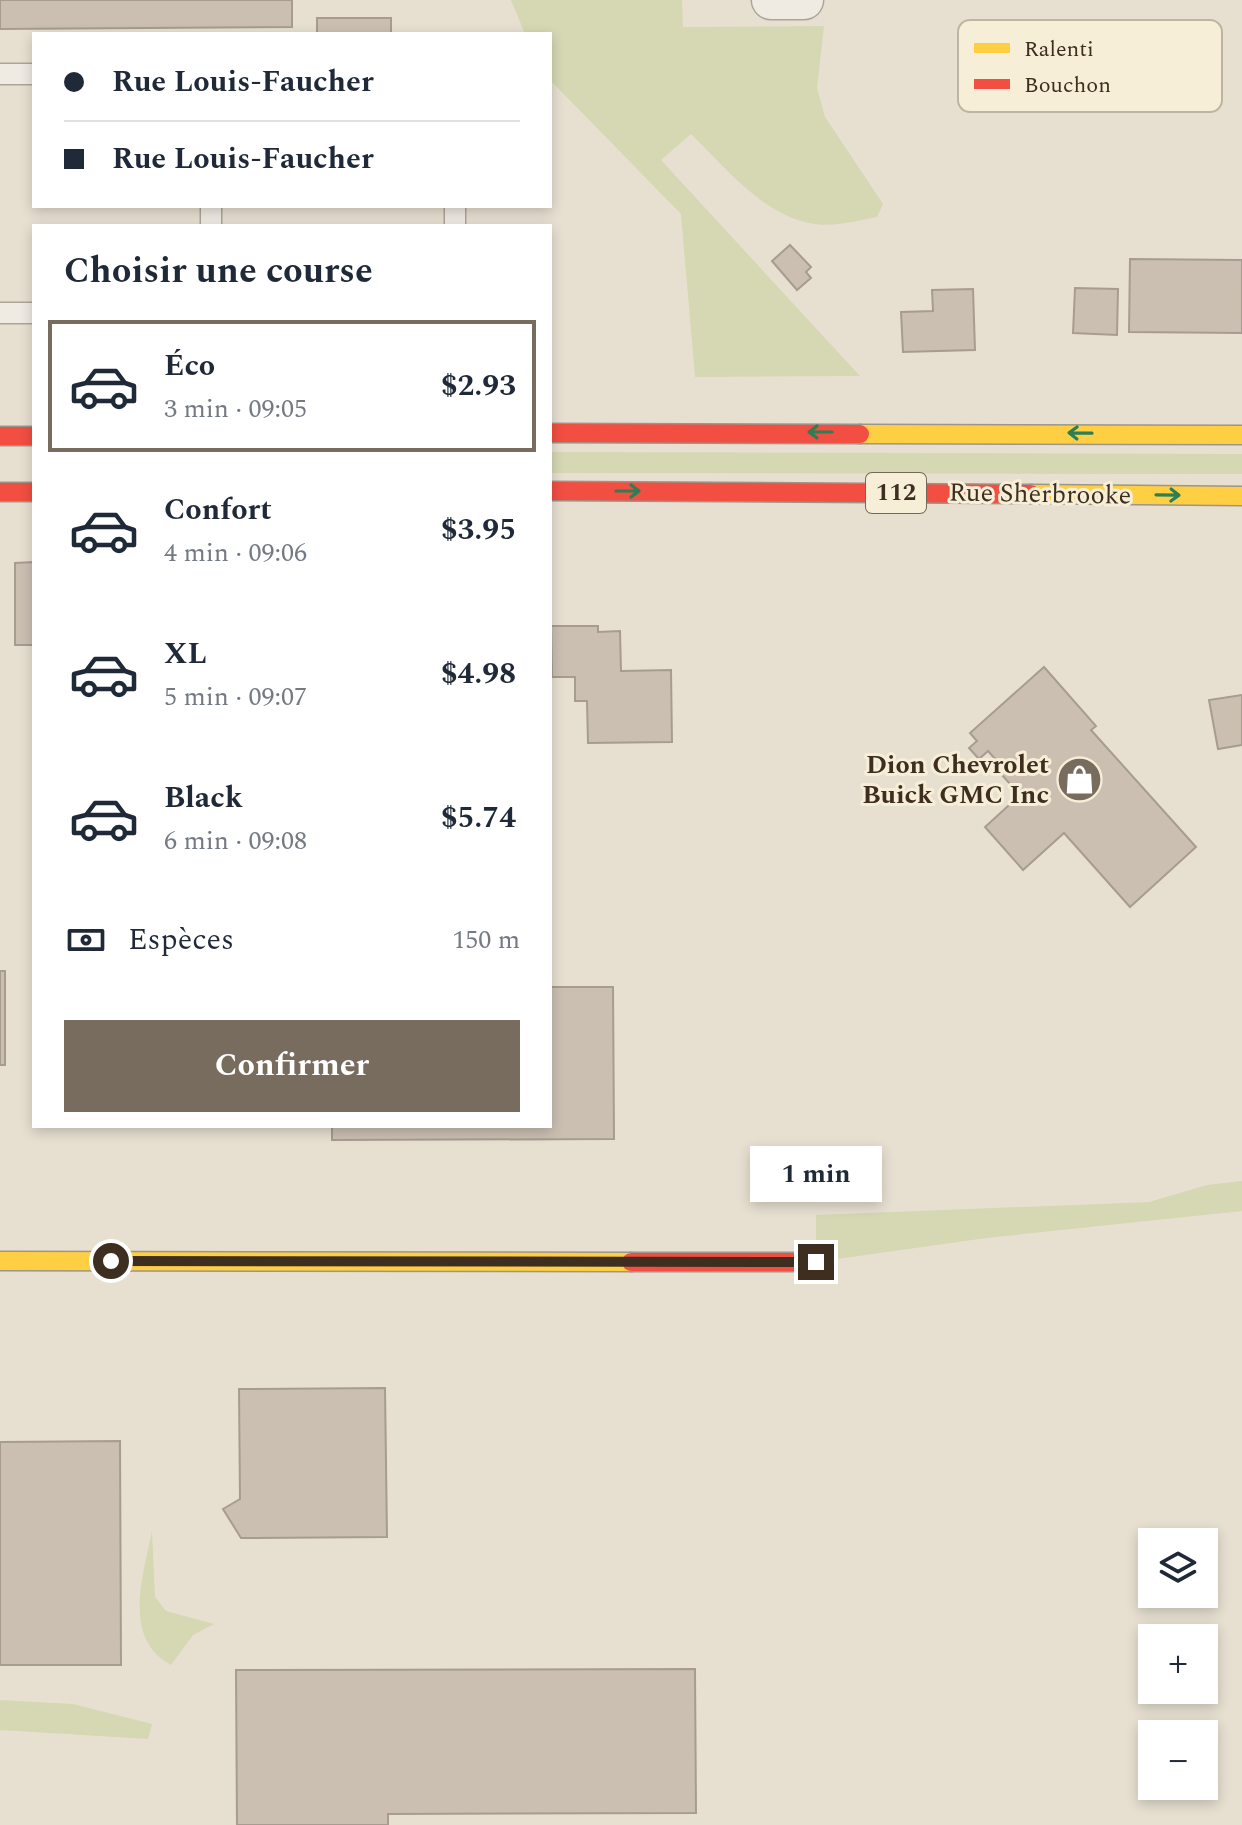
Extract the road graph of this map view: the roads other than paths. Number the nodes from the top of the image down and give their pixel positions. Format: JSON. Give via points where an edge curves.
{"nodes":[{"id":1,"x":771,"y":0,"type":"edge"},
{"id":2,"x":804,"y":0,"type":"edge"},
{"id":3,"x":0,"y":74,"type":"edge"},
{"id":4,"x":32,"y":74,"type":"edge"},
{"id":5,"x":0,"y":313,"type":"edge"},
{"id":6,"x":32,"y":313,"type":"edge"},
{"id":7,"x":552,"y":433,"type":"edge"},
{"id":8,"x":1242,"y":435,"type":"edge"},
{"id":9,"x":0,"y":436,"type":"edge"},
{"id":10,"x":32,"y":436,"type":"edge"},
{"id":11,"x":552,"y":491,"type":"edge"},
{"id":12,"x":0,"y":492,"type":"edge"},
{"id":13,"x":32,"y":492,"type":"edge"},
{"id":14,"x":1242,"y":496,"type":"edge"},
{"id":15,"x":0,"y":1261,"type":"edge"},
{"id":16,"x":816,"y":1262,"type":"dead end"}],
"edges":[{"from":1,"to":2,"type":"street"},
{"from":3,"to":4,"type":"lane"},
{"from":5,"to":6,"type":"lane"},
{"from":8,"to":7,"type":"main road","one_way":true},
{"from":9,"to":10,"type":"main road"},
{"from":11,"to":14,"type":"main road","name":"Rue Sherbrooke","number":"112","one_way":true},
{"from":12,"to":13,"type":"main road"},
{"from":15,"to":16,"type":"main road"}]}
